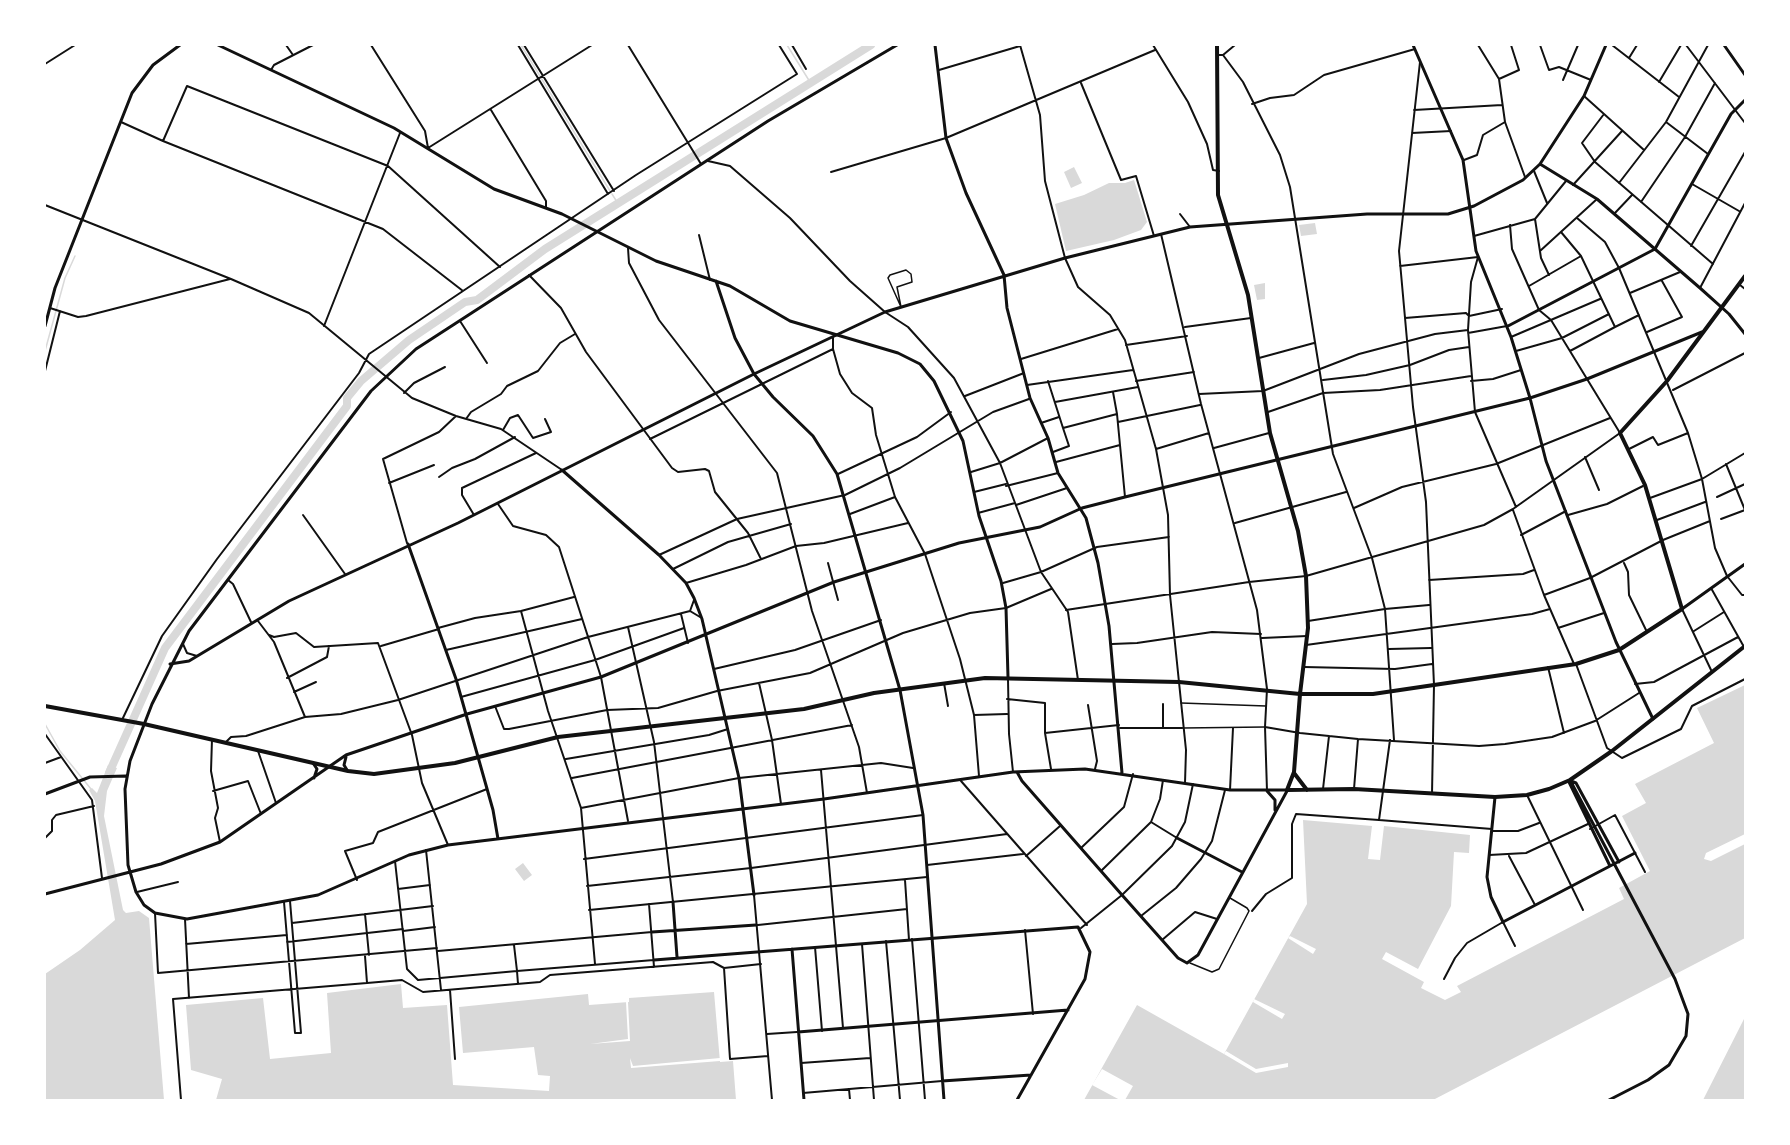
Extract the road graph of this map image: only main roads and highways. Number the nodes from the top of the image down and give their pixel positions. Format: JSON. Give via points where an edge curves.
{"nodes":[{"id":1,"x":1216,"y":45,"type":"edge"},
{"id":2,"x":1745,"y":276,"type":"edge"},
{"id":3,"x":1744,"y":647,"type":"edge"},
{"id":4,"x":1300,"y":694,"type":"junction"},
{"id":5,"x":45,"y":705,"type":"edge"},
{"id":6,"x":1294,"y":772,"type":"junction"},
{"id":7,"x":1307,"y":790,"type":"junction"}],
"edges":[{"from":1,"to":4,"type":"main road","via":[[1220,55],[1218,195],[1244,279],[1270,433],[1293,509],[1306,576],[1308,621]]},
{"from":2,"to":4,"type":"main road","via":[[1666,381],[1620,433],[1645,485],[1682,609],[1619,650],[1575,664],[1391,692]]},
{"from":3,"to":7,"type":"main road","via":[[1570,780],[1527,795]]},
{"from":4,"to":5,"type":"main road","via":[[1179,682],[1008,677],[966,680],[766,714],[558,737],[479,758],[374,774]]},
{"from":4,"to":6,"type":"main road"},
{"from":6,"to":7,"type":"main road"},
{"from":6,"to":7,"type":"main road","via":[[1287,790]]}]}
